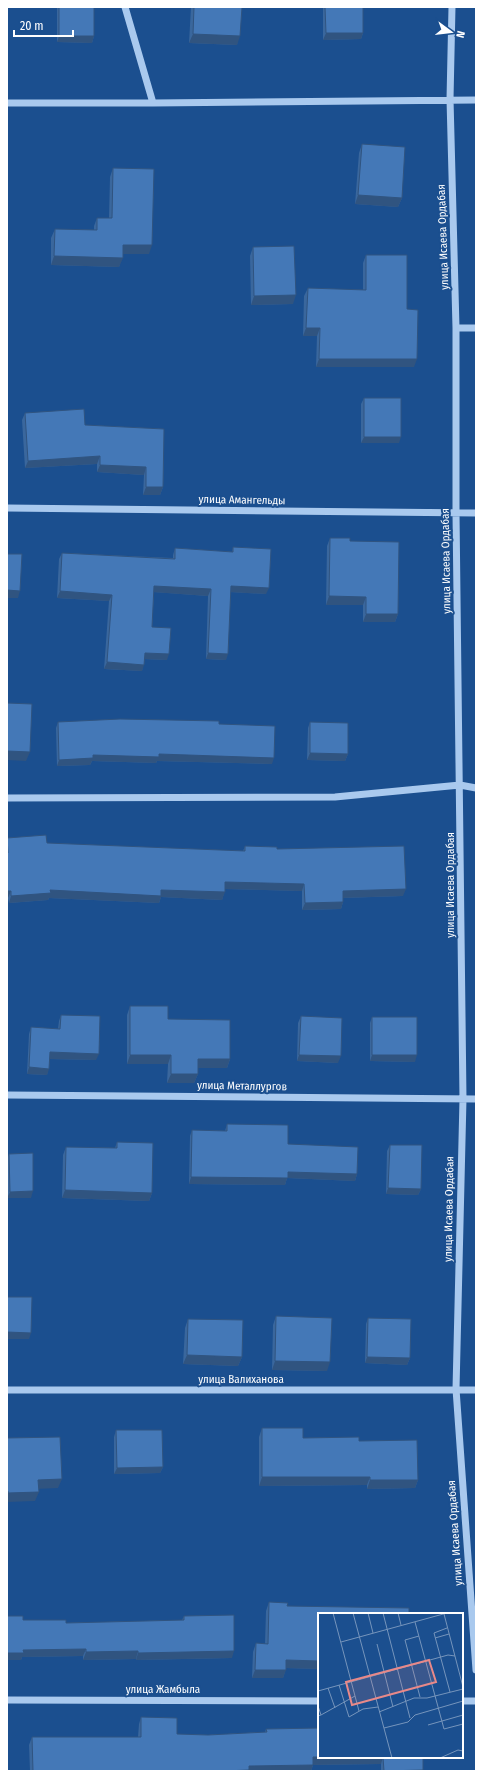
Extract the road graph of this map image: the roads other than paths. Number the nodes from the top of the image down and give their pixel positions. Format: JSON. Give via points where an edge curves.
{"nodes":[{"id":1,"x":125,"y":7,"type":"edge"},
{"id":2,"x":452,"y":7,"type":"edge"},
{"id":3,"x":450,"y":99,"type":"junction"},
{"id":4,"x":476,"y":100,"type":"edge"},
{"id":5,"x":7,"y":103,"type":"edge"},
{"id":6,"x":153,"y":104,"type":"junction"},
{"id":7,"x":456,"y":328,"type":"junction"},
{"id":8,"x":476,"y":328,"type":"edge"},
{"id":9,"x":7,"y":508,"type":"edge"},
{"id":10,"x":456,"y":513,"type":"junction"},
{"id":11,"x":476,"y":513,"type":"edge"},
{"id":12,"x":460,"y":785,"type":"junction"},
{"id":13,"x":476,"y":788,"type":"edge"},
{"id":14,"x":7,"y":798,"type":"edge"},
{"id":15,"x":7,"y":1095,"type":"edge"},
{"id":16,"x":463,"y":1099,"type":"junction"},
{"id":17,"x":476,"y":1099,"type":"edge"},
{"id":18,"x":456,"y":1389,"type":"junction"},
{"id":19,"x":7,"y":1390,"type":"edge"},
{"id":20,"x":476,"y":1390,"type":"edge"},
{"id":21,"x":476,"y":1670,"type":"edge"},
{"id":22,"x":7,"y":1700,"type":"edge"},
{"id":23,"x":318,"y":1701,"type":"edge"},
{"id":24,"x":463,"y":1701,"type":"edge"},
{"id":25,"x":476,"y":1701,"type":"edge"}],
"edges":[{"from":1,"to":6,"type":"street"},
{"from":2,"to":3,"type":"street","name":"улица Исаева Ордабая"},
{"from":3,"to":4,"type":"street"},
{"from":3,"to":6,"type":"street"},
{"from":3,"to":7,"type":"street","name":"улица Исаева Ордабая"},
{"from":5,"to":6,"type":"street"},
{"from":7,"to":8,"type":"street"},
{"from":7,"to":10,"type":"street","name":"улица Исаева Ордабая"},
{"from":9,"to":10,"type":"street","name":"улица Амангельды"},
{"from":10,"to":11,"type":"street","name":"улица Амангельды"},
{"from":10,"to":12,"type":"street","name":"улица Исаева Ордабая"},
{"from":12,"to":13,"type":"street"},
{"from":12,"to":14,"type":"street","via":[[335,797]]},
{"from":12,"to":16,"type":"street","name":"улица Исаева Ордабая"},
{"from":15,"to":16,"type":"street","name":"улица Металлургов"},
{"from":16,"to":17,"type":"street","name":"улица Металлургов"},
{"from":16,"to":18,"type":"street","name":"улица Исаева Ордабая"},
{"from":18,"to":19,"type":"street","name":"улица Валиханова"},
{"from":18,"to":20,"type":"street","name":"улица Валиханова"},
{"from":18,"to":21,"type":"street","name":"улица Исаева Ордабая"},
{"from":22,"to":23,"type":"street","name":"улица Жамбыла"},
{"from":24,"to":25,"type":"street"}]}
